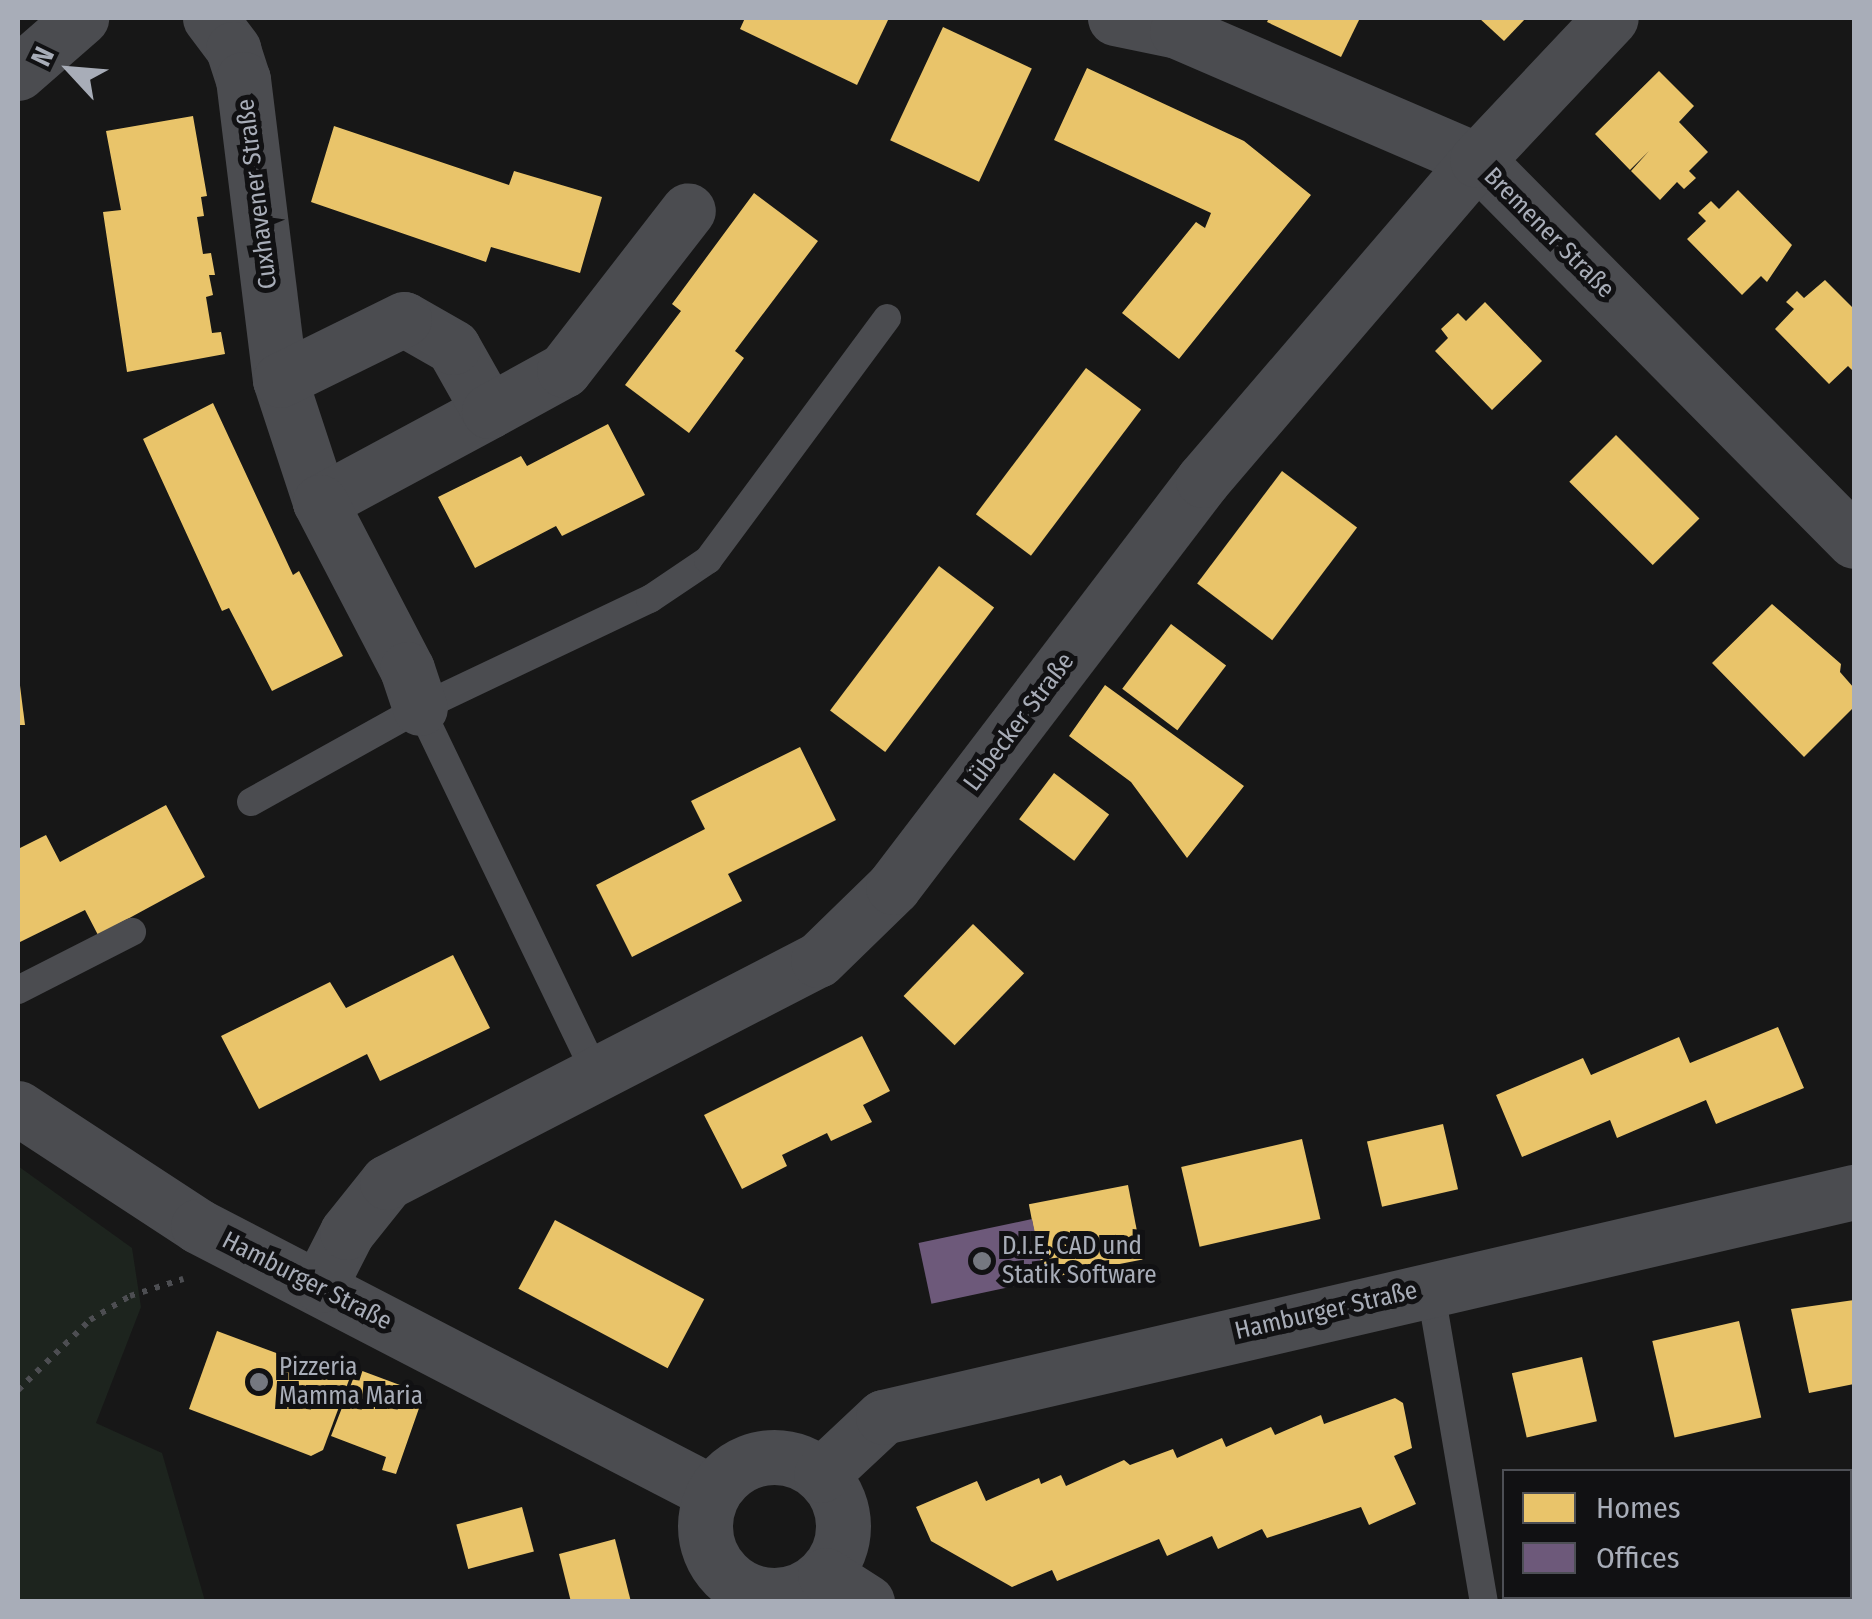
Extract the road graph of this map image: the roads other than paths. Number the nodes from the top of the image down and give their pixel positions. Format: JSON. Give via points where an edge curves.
{"nodes":[{"id":1,"x":81,"y":18,"type":"edge"},
{"id":2,"x":210,"y":18,"type":"edge"},
{"id":3,"x":1115,"y":18,"type":"edge"},
{"id":4,"x":1611,"y":18,"type":"edge"},
{"id":5,"x":18,"y":73,"type":"edge"},
{"id":6,"x":1477,"y":160,"type":"junction"},
{"id":7,"x":688,"y":210,"type":"dead end"},
{"id":8,"x":887,"y":318,"type":"dead end"},
{"id":9,"x":280,"y":380,"type":"junction"},
{"id":10,"x":489,"y":411,"type":"junction"},
{"id":11,"x":320,"y":502,"type":"junction"},
{"id":12,"x":1854,"y":540,"type":"edge"},
{"id":13,"x":420,"y":708,"type":"junction"},
{"id":14,"x":250,"y":802,"type":"dead end"},
{"id":15,"x":132,"y":932,"type":"dead end"},
{"id":16,"x":18,"y":990,"type":"edge"},
{"id":17,"x":597,"y":1074,"type":"junction"},
{"id":18,"x":18,"y":1108,"type":"edge"},
{"id":19,"x":1854,"y":1192,"type":"edge"},
{"id":20,"x":320,"y":1285,"type":"junction"},
{"id":21,"x":1430,"y":1287,"type":"junction"},
{"id":22,"x":821,"y":1476,"type":"junction"},
{"id":23,"x":713,"y":1493,"type":"junction"},
{"id":24,"x":846,"y":1589,"type":"edge"},
{"id":25,"x":723,"y":1590,"type":"edge"},
{"id":26,"x":1484,"y":1602,"type":"edge"}],
"edges":[{"from":1,"to":5,"type":"street"},
{"from":2,"to":9,"type":"street","name":"Cuxhavener Straße","via":[[233,48],[243,79]]},
{"from":3,"to":6,"type":"street","name":"Bremener Straße","via":[[1177,31]]},
{"from":4,"to":6,"type":"street","name":"Lübecker Straße"},
{"from":6,"to":12,"type":"street","name":"Bremener Straße"},
{"from":6,"to":17,"type":"street","name":"Lübecker Straße","via":[[1203,480],[893,886],[818,960]]},
{"from":7,"to":10,"type":"street","via":[[564,370]]},
{"from":8,"to":13,"type":"lane","via":[[708,560],[650,598]]},
{"from":9,"to":10,"type":"street","via":[[404,320],[453,347]]},
{"from":9,"to":11,"type":"street","name":"Cuxhavener Straße"},
{"from":10,"to":11,"type":"street"},
{"from":11,"to":13,"type":"street","name":"Cuxhavener Straße"},
{"from":13,"to":14,"type":"lane"},
{"from":13,"to":17,"type":"lane"},
{"from":15,"to":16,"type":"lane"},
{"from":17,"to":20,"type":"street","name":"Lübecker Straße","via":[[386,1182],[347,1232]]},
{"from":18,"to":20,"type":"street","name":"Hamburger Straße","via":[[161,1203]]},
{"from":19,"to":21,"type":"street","name":"Hamburger Straße"},
{"from":20,"to":23,"type":"street","name":"Hamburger Straße"},
{"from":21,"to":22,"type":"street","name":"Hamburger Straße","via":[[883,1417]]},
{"from":21,"to":26,"type":"lane"},
{"from":22,"to":23,"type":"street","via":[[794,1459],[763,1458],[734,1471]]},
{"from":22,"to":24,"type":"street","via":[[842,1516]]},
{"from":23,"to":25,"type":"street","via":[[705,1542]]},
{"from":24,"to":25,"type":"street"}]}
